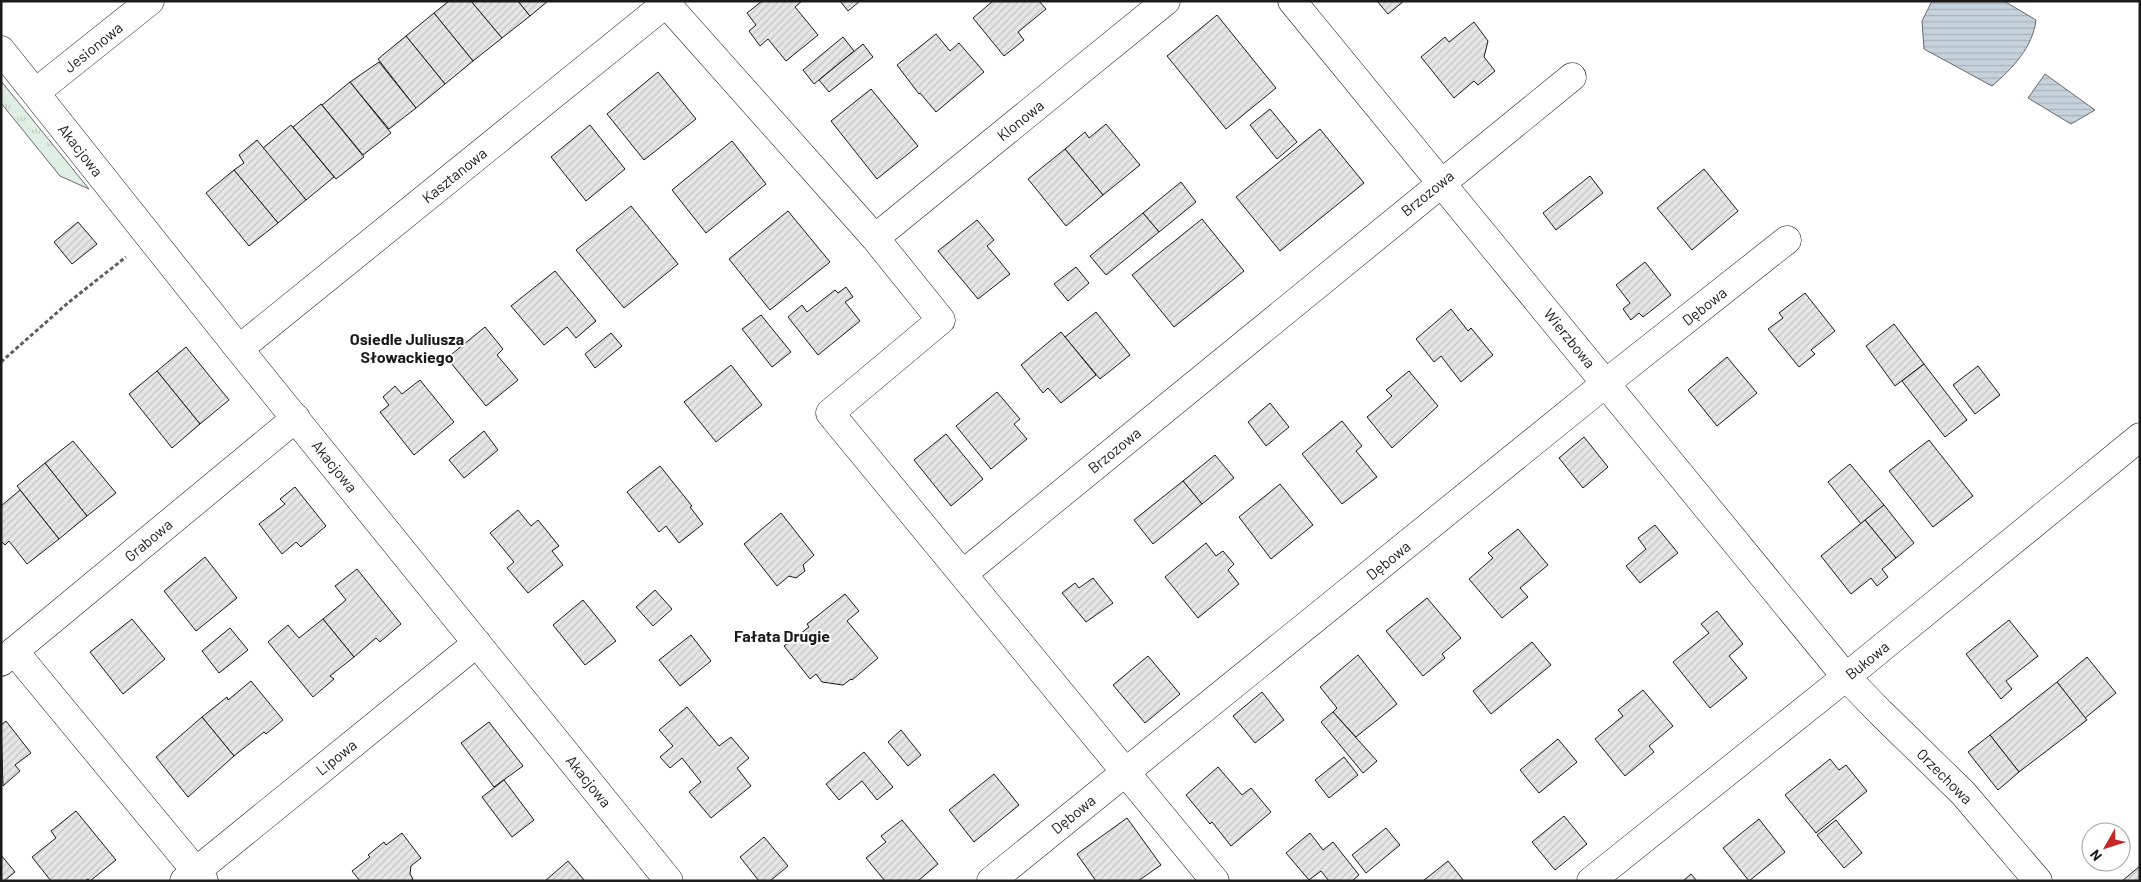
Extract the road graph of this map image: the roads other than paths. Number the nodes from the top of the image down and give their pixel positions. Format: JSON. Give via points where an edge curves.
{"nodes":[{"id":1,"x":150,"y":1,"type":"edge"},
{"id":2,"x":1166,"y":1,"type":"edge"},
{"id":3,"x":1292,"y":1,"type":"edge"},
{"id":4,"x":666,"y":2,"type":"edge"},
{"id":5,"x":1,"y":50,"type":"edge"},
{"id":6,"x":1572,"y":77,"type":"dead end"},
{"id":7,"x":36,"y":92,"type":"junction"},
{"id":8,"x":1441,"y":182,"type":"junction"},
{"id":9,"x":875,"y":238,"type":"junction"},
{"id":10,"x":1787,"y":240,"type":"dead end"},
{"id":11,"x":239,"y":349,"type":"junction"},
{"id":12,"x":1606,"y":383,"type":"junction"},
{"id":13,"x":296,"y":418,"type":"junction"},
{"id":14,"x":2140,"y":437,"type":"edge"},
{"id":15,"x":964,"y":573,"type":"junction"},
{"id":16,"x":477,"y":643,"type":"junction"},
{"id":17,"x":8,"y":656,"type":"edge"},
{"id":18,"x":1846,"y":677,"type":"junction"},
{"id":19,"x":1125,"y":773,"type":"junction"},
{"id":20,"x":194,"y":877,"type":"edge"},
{"id":21,"x":669,"y":881,"type":"edge"},
{"id":22,"x":991,"y":881,"type":"edge"},
{"id":23,"x":1215,"y":881,"type":"edge"},
{"id":24,"x":1592,"y":881,"type":"edge"},
{"id":25,"x":2038,"y":881,"type":"edge"}],
"edges":[{"from":1,"to":7,"type":"street","name":"Jesionowa"},
{"from":2,"to":9,"type":"street","name":"Klonowa"},
{"from":3,"to":8,"type":"street","name":"Wierzbowa"},
{"from":4,"to":9,"type":"street"},
{"from":4,"to":11,"type":"street","name":"Kasztanowa"},
{"from":5,"to":7,"type":"street","name":"Akacjowa"},
{"from":6,"to":8,"type":"street","name":"Brzozowa"},
{"from":7,"to":11,"type":"street","name":"Akacjowa"},
{"from":8,"to":12,"type":"street","name":"Wierzbowa"},
{"from":8,"to":15,"type":"street","name":"Brzozowa"},
{"from":9,"to":15,"type":"street","via":[[940,320],[830,412]]},
{"from":10,"to":12,"type":"street","name":"Dębowa"},
{"from":11,"to":13,"type":"street","name":"Akacjowa"},
{"from":12,"to":18,"type":"street","name":"Wierzbowa"},
{"from":12,"to":19,"type":"street","name":"Dębowa"},
{"from":13,"to":16,"type":"street","name":"Akacjowa"},
{"from":13,"to":17,"type":"street","name":"Grabowa"},
{"from":14,"to":18,"type":"street","name":"Bukowa"},
{"from":15,"to":19,"type":"street"},
{"from":16,"to":20,"type":"street","name":"Lipowa"},
{"from":16,"to":21,"type":"street","name":"Akacjowa"},
{"from":17,"to":20,"type":"street","name":"Lipowa"},
{"from":18,"to":24,"type":"street","name":"Bukowa"},
{"from":18,"to":25,"type":"street","name":"Orzechowa","via":[[1963,793]]},
{"from":19,"to":22,"type":"street","name":"Dębowa"},
{"from":19,"to":23,"type":"street"}]}
